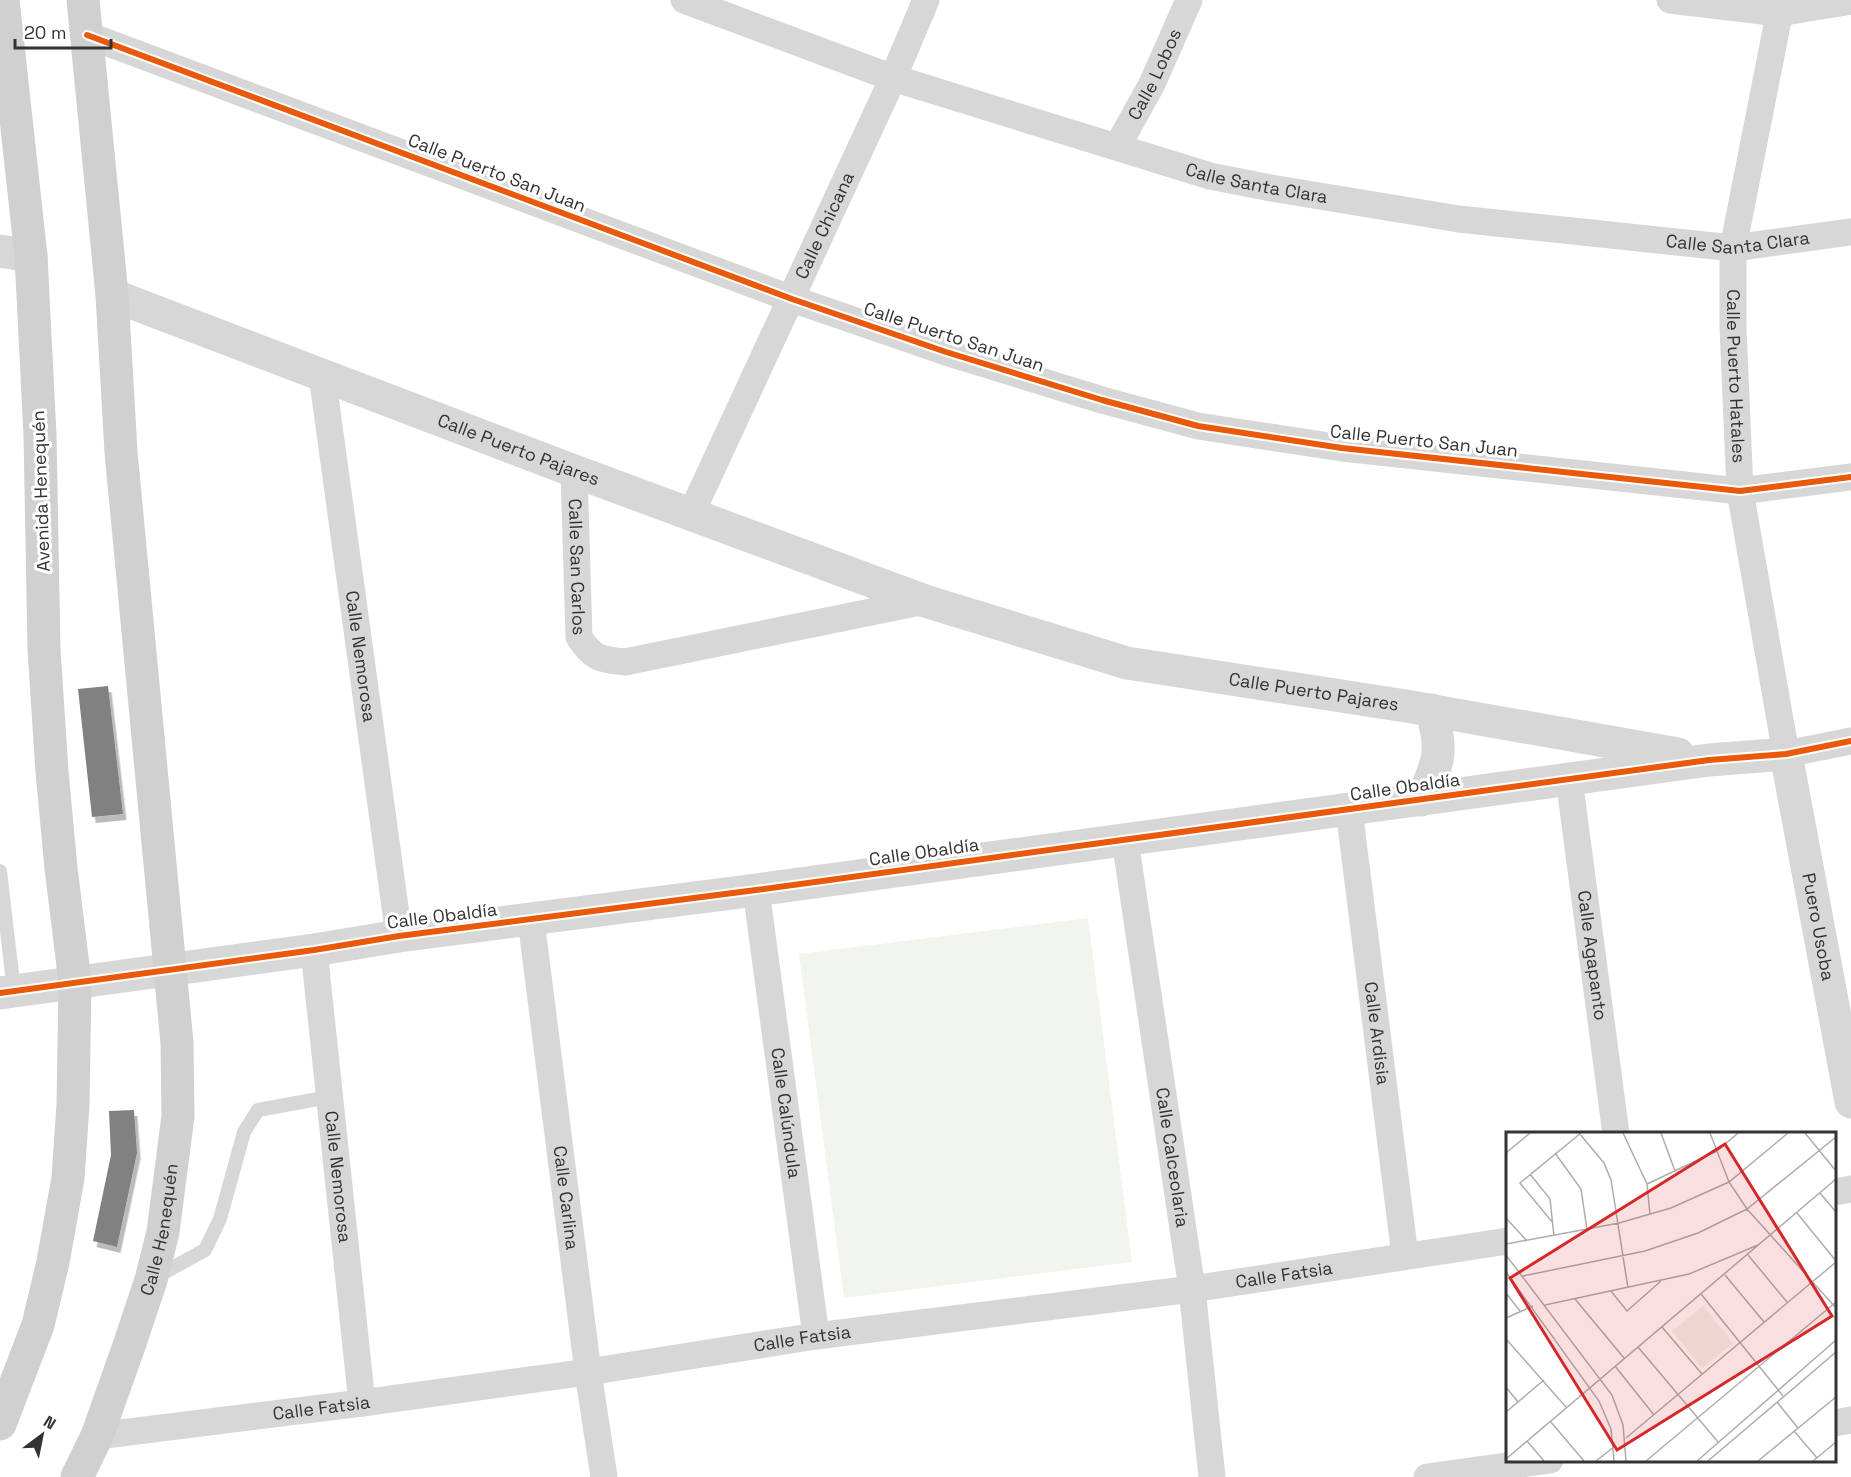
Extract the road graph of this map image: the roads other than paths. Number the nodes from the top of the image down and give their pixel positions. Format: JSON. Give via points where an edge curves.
{"nodes":[{"id":1,"x":3,"y":0,"type":"edge"},
{"id":2,"x":83,"y":0,"type":"edge"},
{"id":3,"x":684,"y":0,"type":"edge"},
{"id":4,"x":926,"y":0,"type":"edge"},
{"id":5,"x":1189,"y":0,"type":"edge"},
{"id":6,"x":1670,"y":0,"type":"edge"},
{"id":7,"x":1851,"y":1,"type":"edge"},
{"id":8,"x":1780,"y":7,"type":"edge"},
{"id":9,"x":87,"y":35,"type":"junction"},
{"id":10,"x":893,"y":78,"type":"junction"},
{"id":11,"x":1117,"y":147,"type":"junction"},
{"id":12,"x":1851,"y":232,"type":"edge"},
{"id":13,"x":1733,"y":248,"type":"junction"},
{"id":14,"x":16,"y":254,"type":"edge"},
{"id":15,"x":112,"y":295,"type":"junction"},
{"id":16,"x":792,"y":299,"type":"junction"},
{"id":17,"x":322,"y":375,"type":"junction"},
{"id":18,"x":574,"y":471,"type":"junction"},
{"id":19,"x":1851,"y":477,"type":"edge"},
{"id":20,"x":1740,"y":491,"type":"junction"},
{"id":21,"x":691,"y":514,"type":"junction"},
{"id":22,"x":925,"y":602,"type":"junction"},
{"id":23,"x":595,"y":657,"type":"joint"},
{"id":24,"x":1431,"y":710,"type":"junction"},
{"id":25,"x":1851,"y":741,"type":"edge"},
{"id":26,"x":1786,"y":754,"type":"junction"},
{"id":27,"x":1709,"y":760,"type":"junction"},
{"id":28,"x":1569,"y":779,"type":"junction"},
{"id":29,"x":1421,"y":800,"type":"junction"},
{"id":30,"x":1349,"y":810,"type":"junction"},
{"id":31,"x":1125,"y":840,"type":"junction"},
{"id":32,"x":0,"y":871,"type":"edge"},
{"id":33,"x":756,"y":890,"type":"junction"},
{"id":34,"x":531,"y":920,"type":"junction"},
{"id":35,"x":399,"y":936,"type":"junction"},
{"id":36,"x":314,"y":950,"type":"junction"},
{"id":37,"x":170,"y":969,"type":"junction"},
{"id":38,"x":75,"y":982,"type":"junction"},
{"id":39,"x":7,"y":992,"type":"edge"},
{"id":40,"x":329,"y":1097,"type":"junction"},
{"id":41,"x":1851,"y":1102,"type":"edge"},
{"id":42,"x":1616,"y":1132,"type":"edge"},
{"id":43,"x":1851,"y":1189,"type":"edge"},
{"id":44,"x":1836,"y":1192,"type":"edge"},
{"id":45,"x":1506,"y":1241,"type":"edge"},
{"id":46,"x":1405,"y":1256,"type":"junction"},
{"id":47,"x":151,"y":1280,"type":"junction"},
{"id":48,"x":1192,"y":1289,"type":"junction"},
{"id":49,"x":816,"y":1336,"type":"junction"},
{"id":50,"x":588,"y":1372,"type":"junction"},
{"id":51,"x":363,"y":1403,"type":"junction"},
{"id":52,"x":1851,"y":1420,"type":"edge"},
{"id":53,"x":1836,"y":1423,"type":"edge"},
{"id":54,"x":0,"y":1424,"type":"edge"},
{"id":55,"x":97,"y":1436,"type":"junction"},
{"id":56,"x":1542,"y":1462,"type":"edge"},
{"id":57,"x":77,"y":1477,"type":"edge"},
{"id":58,"x":603,"y":1477,"type":"edge"},
{"id":59,"x":1212,"y":1477,"type":"edge"},
{"id":60,"x":1427,"y":1477,"type":"edge"}],
"edges":[{"from":1,"to":14,"type":"main road","name":"Avenida Henequén"},
{"from":2,"to":9,"type":"main road"},
{"from":3,"to":10,"type":"street","name":"Calle Santa Clara"},
{"from":4,"to":10,"type":"street","name":"Calle Chicana"},
{"from":5,"to":11,"type":"street","name":"Calle Lobos","via":[[1152,84]]},
{"from":6,"to":8,"type":"street"},
{"from":7,"to":8,"type":"street"},
{"from":8,"to":13,"type":"street","name":"Calle Puerto Hatales"},
{"from":9,"to":15,"type":"main road"},
{"from":9,"to":16,"type":"street","name":"Calle Puerto San Juan"},
{"from":10,"to":11,"type":"street","name":"Calle Santa Clara"},
{"from":10,"to":16,"type":"street","name":"Calle Chicana"},
{"from":11,"to":13,"type":"street","name":"Calle Santa Clara","via":[[1210,176],[1459,219]]},
{"from":12,"to":13,"type":"street","name":"Calle Santa Clara"},
{"from":13,"to":20,"type":"street","name":"Calle Puerto Hatales"},
{"from":14,"to":38,"type":"main road","name":"Avenida Henequén","via":[[40,435],[45,660],[61,868]]},
{"from":15,"to":17,"type":"street","name":"Calle Puerto Pajares"},
{"from":15,"to":37,"type":"main road","via":[[121,452]]},
{"from":16,"to":20,"type":"street","name":"Calle Puerto San Juan","via":[[946,352],[1198,426],[1342,448]]},
{"from":16,"to":21,"type":"street","name":"Calle Chicana"},
{"from":17,"to":18,"type":"street","name":"Calle Puerto Pajares"},
{"from":17,"to":35,"type":"street","name":"Calle Nemorosa"},
{"from":18,"to":21,"type":"street","name":"Calle Puerto Pajares"},
{"from":18,"to":23,"type":"street","name":"Calle San Carlos","via":[[579,637]]},
{"from":19,"to":20,"type":"street","name":"Calle Puerto San Juan"},
{"from":20,"to":26,"type":"street","name":"Calle Puerto Hatales"},
{"from":21,"to":22,"type":"street","name":"Calle Puerto Pajares"},
{"from":22,"to":23,"type":"street","name":"Calle Puerto Pajares","via":[[625,662]]},
{"from":22,"to":24,"type":"street","name":"Calle Puerto Pajares","via":[[1127,663]]},
{"from":24,"to":27,"type":"street","name":"Calle Puerto Pajares"},
{"from":24,"to":29,"type":"street","via":[[1439,754]]},
{"from":25,"to":26,"type":"street","name":"Calle Obaldía"},
{"from":26,"to":27,"type":"street","name":"Calle Obaldía"},
{"from":26,"to":41,"type":"street","name":"Puero Usoba"},
{"from":27,"to":28,"type":"street","name":"Calle Obaldía"},
{"from":28,"to":29,"type":"street","name":"Calle Obaldía"},
{"from":28,"to":42,"type":"street","name":"Calle Agapanto"},
{"from":29,"to":30,"type":"street","name":"Calle Obaldía"},
{"from":30,"to":31,"type":"street","name":"Calle Obaldía"},
{"from":30,"to":46,"type":"street","name":"Calle Ardisia"},
{"from":31,"to":33,"type":"street","name":"Calle Obaldía"},
{"from":31,"to":48,"type":"street","name":"Calle Calceolaria"},
{"from":32,"to":39,"type":"lane"},
{"from":33,"to":34,"type":"street","name":"Calle Obaldía"},
{"from":33,"to":49,"type":"street","name":"Calle Calúndula"},
{"from":34,"to":35,"type":"street","name":"Calle Obaldía"},
{"from":34,"to":50,"type":"street","name":"Calle Carlina"},
{"from":35,"to":36,"type":"street","name":"Calle Obaldía"},
{"from":36,"to":37,"type":"street","name":"Calle Obaldía"},
{"from":36,"to":40,"type":"street","name":"Calle Nemorosa"},
{"from":37,"to":38,"type":"street","name":"Calle Obaldía"},
{"from":37,"to":47,"type":"main road","name":"Calle Henequén","via":[[178,1116],[163,1232]]},
{"from":38,"to":39,"type":"street","name":"Calle Obaldía"},
{"from":38,"to":54,"type":"main road","via":[[68,1178],[54,1263],[38,1325]]},
{"from":40,"to":47,"type":"lane","via":[[258,1110],[244,1132],[220,1219],[205,1250]]},
{"from":40,"to":51,"type":"street","name":"Calle Nemorosa"},
{"from":43,"to":44,"type":"street"},
{"from":45,"to":46,"type":"street","name":"Calle Fatsia"},
{"from":46,"to":48,"type":"street","name":"Calle Fatsia"},
{"from":47,"to":55,"type":"main road","name":"Calle Henequén"},
{"from":48,"to":49,"type":"street","name":"Calle Fatsia"},
{"from":48,"to":59,"type":"street","name":"Calle Calceolaria"},
{"from":49,"to":50,"type":"street","name":"Calle Fatsia"},
{"from":50,"to":51,"type":"street","name":"Calle Fatsia"},
{"from":50,"to":58,"type":"street","name":"Calle Carlina"},
{"from":51,"to":55,"type":"street","name":"Calle Fatsia"},
{"from":52,"to":53,"type":"street"},
{"from":55,"to":57,"type":"main road","name":"Calle Henequén"},
{"from":56,"to":60,"type":"street"}]}
